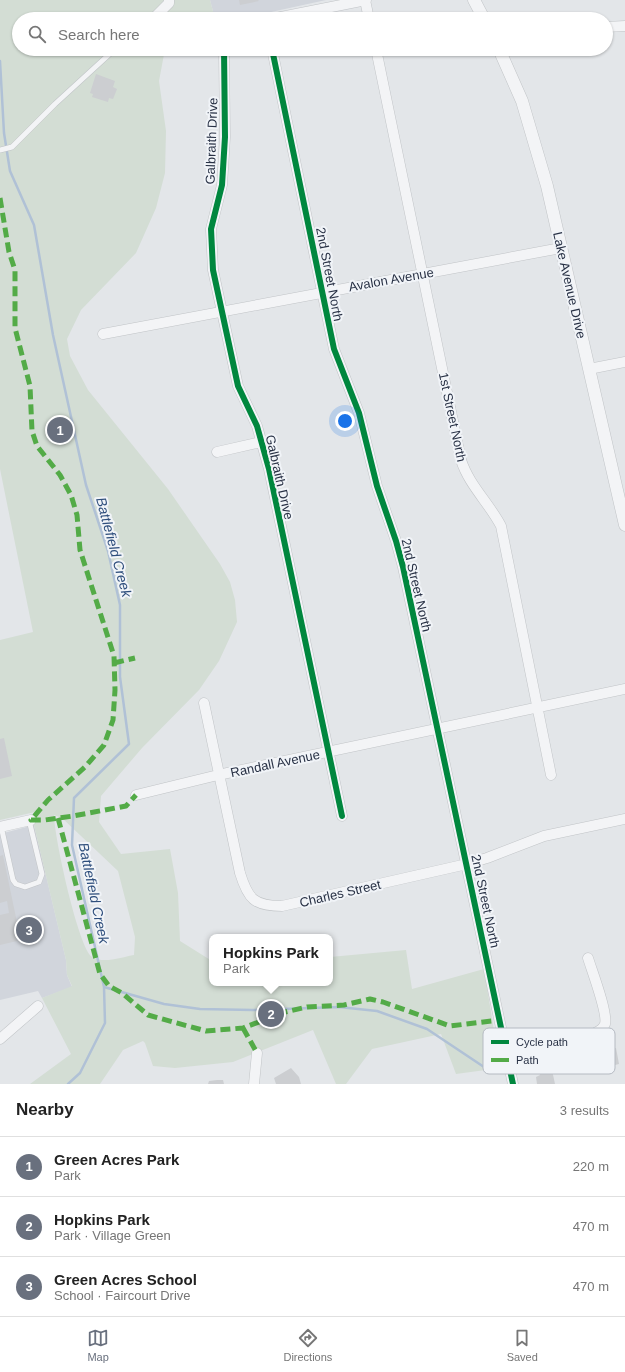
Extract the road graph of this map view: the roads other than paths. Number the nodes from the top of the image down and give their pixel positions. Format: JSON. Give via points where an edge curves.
{"nodes":[{"id":1,"x":169,"y":0,"type":"edge"},
{"id":2,"x":365,"y":0,"type":"edge"},
{"id":3,"x":474,"y":0,"type":"edge"},
{"id":4,"x":160,"y":12,"type":"edge"},
{"id":5,"x":306,"y":12,"type":"edge"},
{"id":6,"x":368,"y":12,"type":"edge"},
{"id":7,"x":480,"y":12,"type":"edge"},
{"id":8,"x":613,"y":26,"type":"edge"},
{"id":9,"x":625,"y":26,"type":"edge"},
{"id":10,"x":107,"y":56,"type":"edge"},
{"id":11,"x":224,"y":56,"type":"edge"},
{"id":12,"x":273,"y":56,"type":"edge"},
{"id":13,"x":377,"y":56,"type":"edge"},
{"id":14,"x":502,"y":56,"type":"edge"},
{"id":15,"x":1,"y":150,"type":"edge"},
{"id":16,"x":561,"y":248,"type":"junction"},
{"id":17,"x":423,"y":274,"type":"junction"},
{"id":18,"x":322,"y":291,"type":"junction"},
{"id":19,"x":222,"y":311,"type":"junction"},
{"id":20,"x":103,"y":334,"type":"dead end"},
{"id":21,"x":625,"y":362,"type":"edge"},
{"id":22,"x":589,"y":369,"type":"junction"},
{"id":23,"x":261,"y":442,"type":"junction"},
{"id":24,"x":217,"y":452,"type":"dead end"},
{"id":25,"x":625,"y":526,"type":"edge"},
{"id":26,"x":625,"y":688,"type":"edge"},
{"id":27,"x":204,"y":703,"type":"dead end"},
{"id":28,"x":539,"y":707,"type":"junction"},
{"id":29,"x":437,"y":728,"type":"junction"},
{"id":30,"x":328,"y":752,"type":"junction"},
{"id":31,"x":218,"y":775,"type":"junction"},
{"id":32,"x":551,"y":775,"type":"dead end"},
{"id":33,"x":136,"y":795,"type":"dead end"},
{"id":34,"x":342,"y":816,"type":"dead end"},
{"id":35,"x":625,"y":819,"type":"edge"},
{"id":36,"x":30,"y":820,"type":"joint"},
{"id":37,"x":0,"y":826,"type":"edge"},
{"id":38,"x":467,"y":864,"type":"junction"},
{"id":39,"x":588,"y":958,"type":"dead end"},
{"id":40,"x":38,"y":1006,"type":"dead end"},
{"id":41,"x":501,"y":1028,"type":"edge"},
{"id":42,"x":603,"y":1028,"type":"edge"},
{"id":43,"x":0,"y":1039,"type":"edge"},
{"id":44,"x":257,"y":1053,"type":"dead end"},
{"id":45,"x":511,"y":1074,"type":"edge"},
{"id":46,"x":254,"y":1084,"type":"edge"},
{"id":47,"x":513,"y":1084,"type":"edge"}],
"edges":[{"from":1,"to":4,"type":"street"},
{"from":2,"to":5,"type":"street"},
{"from":2,"to":6,"type":"street"},
{"from":3,"to":7,"type":"street"},
{"from":8,"to":9,"type":"street"},
{"from":10,"to":15,"type":"lane","via":[[12,147]]},
{"from":11,"to":19,"type":"street","name":"Galbraith Drive","via":[[225,136],[222,185],[211,229],[214,270]]},
{"from":12,"to":18,"type":"street","name":"2nd Street North"},
{"from":13,"to":17,"type":"street","name":"1st Street North"},
{"from":14,"to":16,"type":"street","name":"Lake Avenue Drive","via":[[533,134],[548,186]]},
{"from":16,"to":17,"type":"street","name":"Avalon Avenue"},
{"from":16,"to":22,"type":"street","name":"Lake Avenue Drive"},
{"from":17,"to":18,"type":"street","name":"Avalon Avenue"},
{"from":17,"to":28,"type":"street","name":"1st Street North","via":[[466,475],[492,508],[501,526]]},
{"from":18,"to":19,"type":"street","name":"Avalon Avenue"},
{"from":18,"to":29,"type":"street","name":"2nd Street North","via":[[334,349],[359,413],[384,510],[396,541]]},
{"from":19,"to":20,"type":"street","name":"Avalon Avenue"},
{"from":19,"to":23,"type":"street","name":"Galbraith Drive","via":[[238,386],[257,426]]},
{"from":21,"to":22,"type":"street"},
{"from":22,"to":25,"type":"street","name":"Lake Avenue Drive"},
{"from":23,"to":24,"type":"street","name":"Galbraith Drive"},
{"from":23,"to":30,"type":"street","name":"Galbraith Drive","via":[[269,469]]},
{"from":26,"to":28,"type":"street","name":"Randall Avenue"},
{"from":27,"to":31,"type":"street","name":"Charles Street"},
{"from":28,"to":29,"type":"street","name":"Randall Avenue"},
{"from":28,"to":32,"type":"street","name":"1st Street North"},
{"from":29,"to":30,"type":"street","name":"Randall Avenue"},
{"from":29,"to":38,"type":"street","name":"2nd Street North"},
{"from":30,"to":31,"type":"street","name":"Randall Avenue"},
{"from":30,"to":34,"type":"street","name":"Galbraith Drive"},
{"from":31,"to":33,"type":"street","name":"Randall Avenue"},
{"from":31,"to":38,"type":"street","name":"Charles Street","via":[[245,890],[251,899],[260,904],[282,906]]},
{"from":35,"to":38,"type":"street","name":"Charles Street","via":[[544,836]]},
{"from":36,"to":37,"type":"street"},
{"from":36,"to":37,"type":"lane","via":[[42,874],[39,882],[25,887],[13,880]]},
{"from":38,"to":41,"type":"street","name":"2nd Street North"},
{"from":39,"to":42,"type":"street","via":[[604,1013],[605,1024]]},
{"from":40,"to":43,"type":"street"},
{"from":44,"to":46,"type":"street"},
{"from":45,"to":47,"type":"street","name":"2nd Street North"}]}
